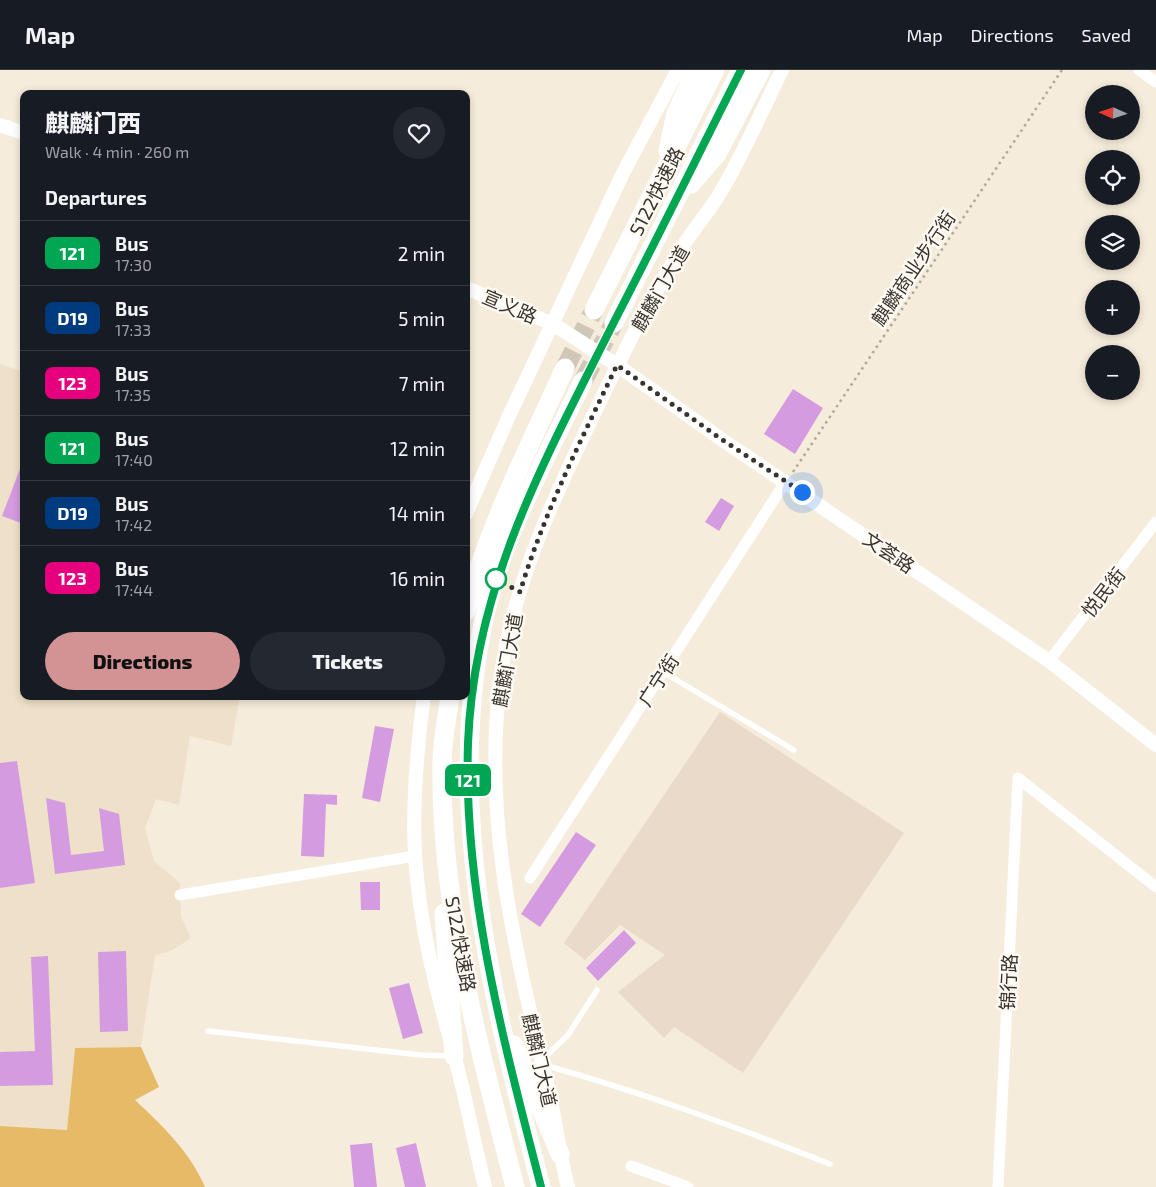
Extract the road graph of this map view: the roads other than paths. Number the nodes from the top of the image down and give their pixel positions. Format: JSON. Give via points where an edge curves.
{"nodes":[{"id":1,"x":678,"y":70,"type":"edge"},
{"id":2,"x":696,"y":70,"type":"edge"},
{"id":3,"x":715,"y":70,"type":"edge"},
{"id":4,"x":741,"y":70,"type":"edge"},
{"id":5,"x":760,"y":70,"type":"edge"},
{"id":6,"x":782,"y":70,"type":"edge"},
{"id":7,"x":1138,"y":70,"type":"edge"},
{"id":8,"x":1156,"y":82,"type":"edge"},
{"id":9,"x":0,"y":125,"type":"edge"},
{"id":10,"x":20,"y":132,"type":"edge"},
{"id":11,"x":660,"y":183,"type":"junction"},
{"id":12,"x":671,"y":208,"type":"junction"},
{"id":13,"x":470,"y":290,"type":"edge"},
{"id":14,"x":594,"y":310,"type":"tunnel mouth"},
{"id":15,"x":614,"y":323,"type":"tunnel mouth"},
{"id":16,"x":553,"y":324,"type":"junction"},
{"id":17,"x":617,"y":365,"type":"junction"},
{"id":18,"x":565,"y":368,"type":"tunnel mouth"},
{"id":19,"x":583,"y":381,"type":"tunnel mouth"},
{"id":20,"x":786,"y":482,"type":"junction"},
{"id":21,"x":470,"y":504,"type":"edge"},
{"id":22,"x":1156,"y":522,"type":"edge"},
{"id":23,"x":470,"y":596,"type":"edge"},
{"id":24,"x":1049,"y":661,"type":"junction"},
{"id":25,"x":663,"y":672,"type":"junction"},
{"id":26,"x":424,"y":700,"type":"edge"},
{"id":27,"x":450,"y":700,"type":"edge"},
{"id":28,"x":1156,"y":745,"type":"edge"},
{"id":29,"x":794,"y":750,"type":"dead end"},
{"id":30,"x":445,"y":840,"type":"junction"},
{"id":31,"x":415,"y":856,"type":"junction"},
{"id":32,"x":530,"y":878,"type":"dead end"},
{"id":33,"x":1156,"y":887,"type":"edge"},
{"id":34,"x":180,"y":895,"type":"dead end"},
{"id":35,"x":597,"y":990,"type":"dead end"},
{"id":36,"x":494,"y":995,"type":"junction"},
{"id":37,"x":208,"y":1031,"type":"dead end"},
{"id":38,"x":454,"y":1056,"type":"junction"},
{"id":39,"x":542,"y":1062,"type":"junction"},
{"id":40,"x":560,"y":1154,"type":"junction"},
{"id":41,"x":830,"y":1164,"type":"dead end"},
{"id":42,"x":631,"y":1166,"type":"dead end"},
{"id":43,"x":485,"y":1187,"type":"edge"},
{"id":44,"x":515,"y":1187,"type":"edge"},
{"id":45,"x":541,"y":1187,"type":"edge"},
{"id":46,"x":568,"y":1187,"type":"edge"},
{"id":47,"x":688,"y":1187,"type":"edge"},
{"id":48,"x":998,"y":1187,"type":"edge"}],
"edges":[{"from":1,"to":16,"type":"street","via":[[623,173]]},
{"from":2,"to":11,"type":"highway","via":[[676,113]]},
{"from":3,"to":11,"type":"highway","name":"S122快速路"},
{"from":4,"to":12,"type":"highway","name":"S122快速路"},
{"from":5,"to":12,"type":"highway","via":[[717,154]]},
{"from":6,"to":17,"type":"street","name":"麒麟门大道","via":[[718,197],[677,255]]},
{"from":7,"to":8,"type":"street"},
{"from":9,"to":10,"type":"street"},
{"from":11,"to":14,"type":"highway","name":"S122快速路"},
{"from":12,"to":15,"type":"highway","name":"S122快速路"},
{"from":13,"to":16,"type":"street","name":"宣义路"},
{"from":16,"to":17,"type":"street","name":"宣义路"},
{"from":16,"to":21,"type":"street"},
{"from":17,"to":20,"type":"street","name":"文荟路"},
{"from":17,"to":39,"type":"street","name":"麒麟门大道","via":[[558,488],[530,559],[504,656],[499,698],[495,758],[498,836],[519,971]]},
{"from":18,"to":23,"type":"highway","via":[[500,514]]},
{"from":19,"to":36,"type":"highway","name":"S122快速路","via":[[519,516],[493,589],[476,666],[468,738],[468,781],[479,910]]},
{"from":20,"to":24,"type":"street","name":"文荟路"},
{"from":20,"to":25,"type":"street","name":"广宁街"},
{"from":22,"to":24,"type":"street","name":"悦民街"},
{"from":24,"to":28,"type":"street","name":"文荟路"},
{"from":25,"to":29,"type":"lane"},
{"from":25,"to":32,"type":"street","name":"广宁街"},
{"from":26,"to":31,"type":"street","via":[[414,798]]},
{"from":27,"to":30,"type":"highway","name":"S122快速路","via":[[442,764]]},
{"from":30,"to":38,"type":"highway","via":[[444,934]]},
{"from":30,"to":44,"type":"highway","name":"S122快速路","via":[[456,930]]},
{"from":31,"to":34,"type":"street"},
{"from":31,"to":38,"type":"street","via":[[426,940]]},
{"from":33,"to":48,"type":"street","name":"锦行路","via":[[1018,778]]},
{"from":35,"to":39,"type":"lane","via":[[568,1035]]},
{"from":36,"to":40,"type":"highway"},
{"from":36,"to":45,"type":"highway","name":"S122快速路"},
{"from":37,"to":38,"type":"lane"},
{"from":38,"to":43,"type":"street"},
{"from":39,"to":40,"type":"street","name":"麒麟门大道"},
{"from":39,"to":41,"type":"lane","via":[[693,1111]]},
{"from":40,"to":46,"type":"street","name":"麒麟门大道"},
{"from":42,"to":47,"type":"street"}]}
